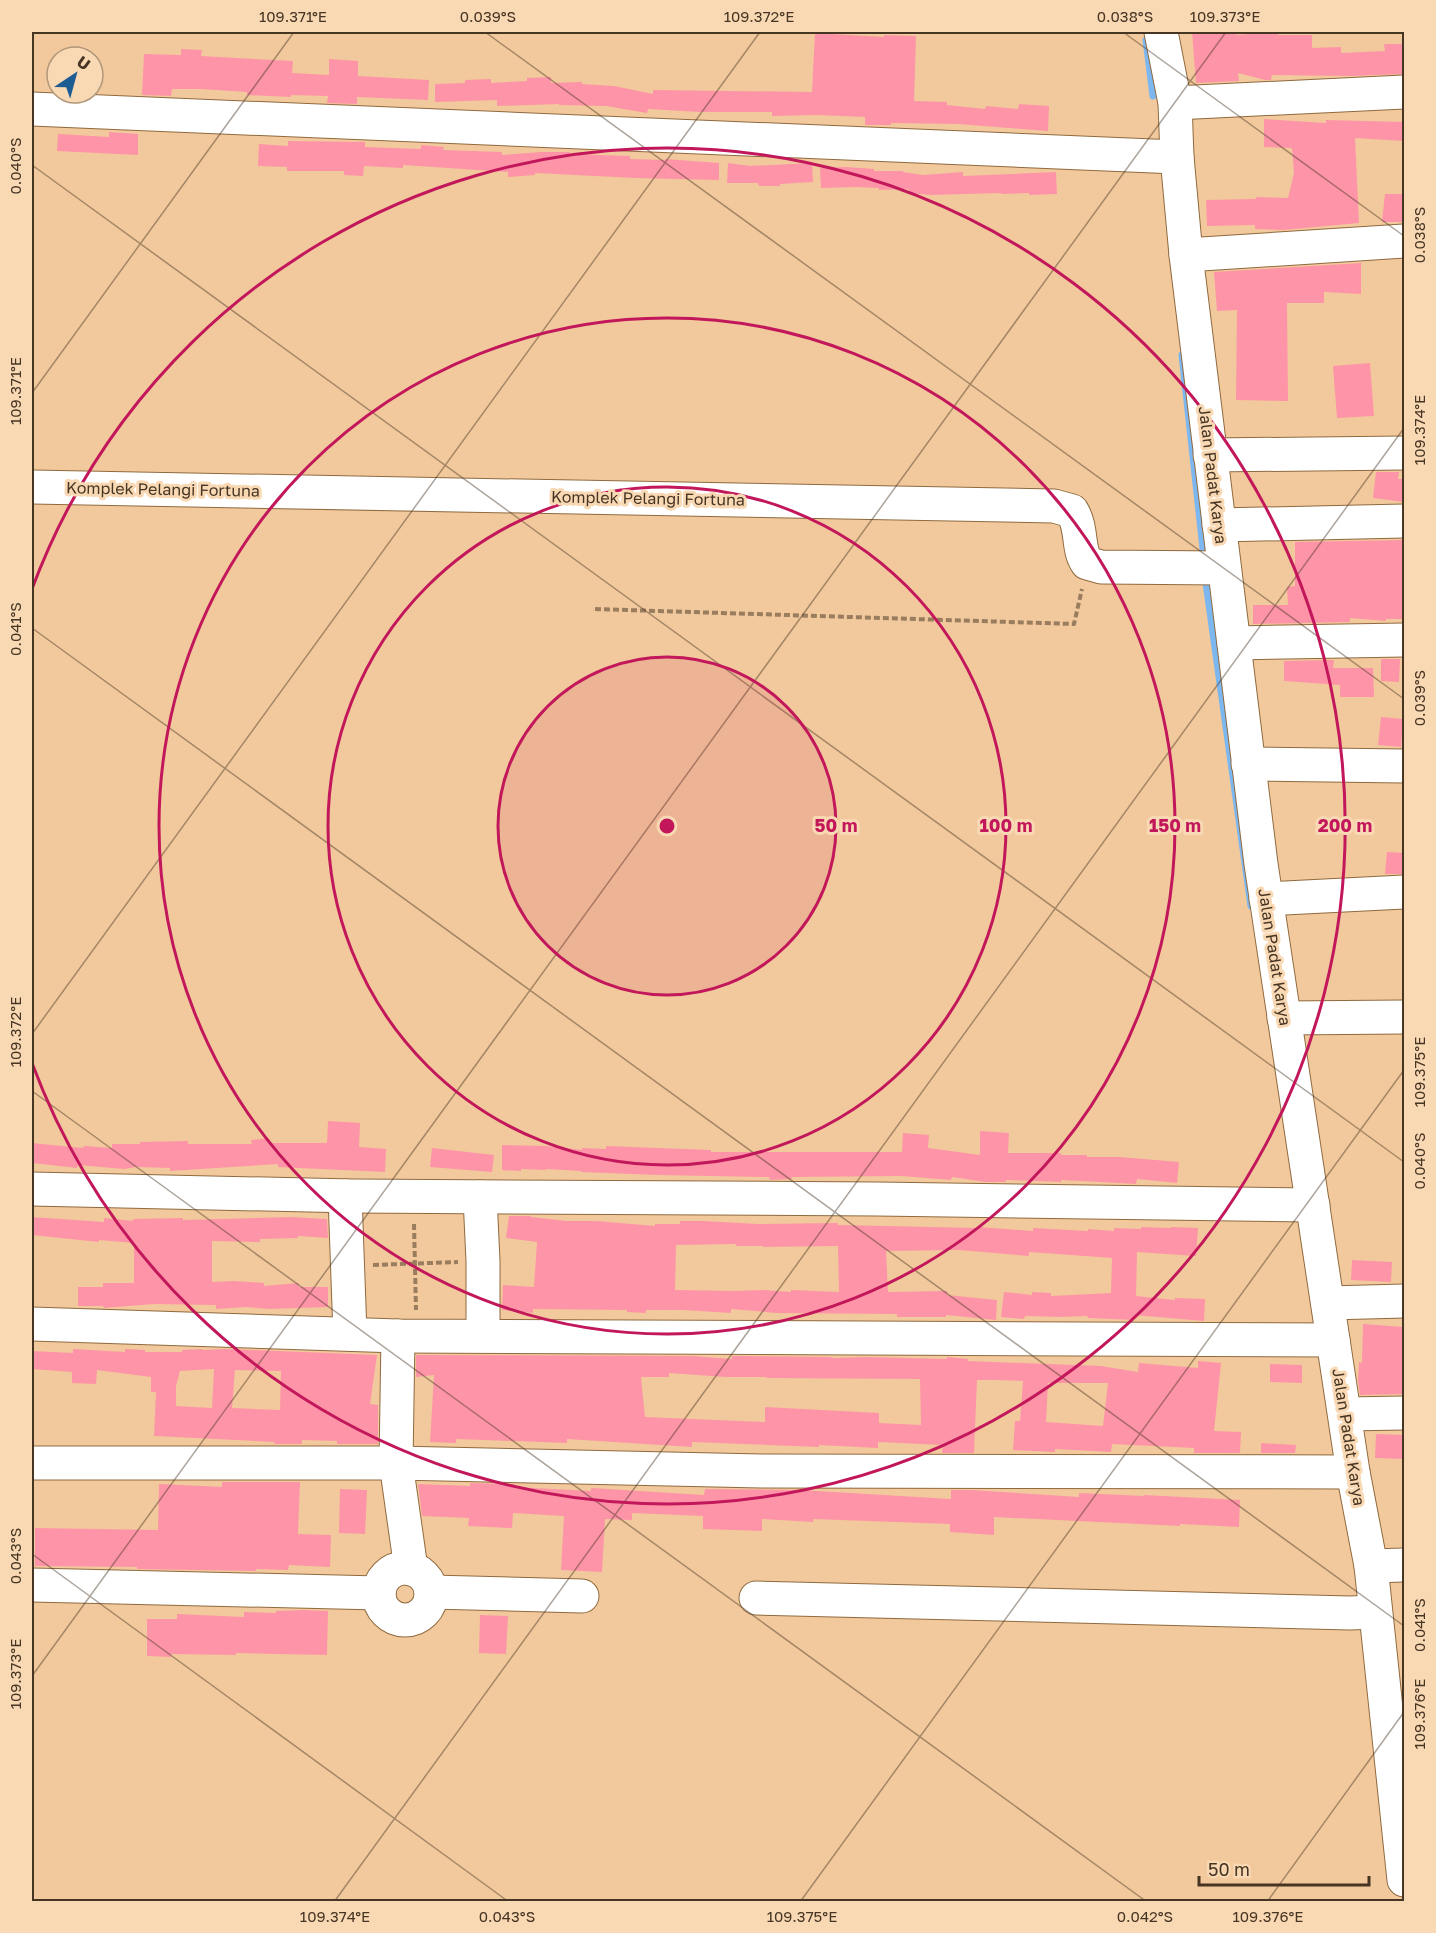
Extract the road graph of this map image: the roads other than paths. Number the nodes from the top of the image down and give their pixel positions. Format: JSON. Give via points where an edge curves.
{"nodes":[{"id":1,"x":1161,"y":32,"type":"edge"},
{"id":2,"x":1404,"y":92,"type":"edge"},
{"id":3,"x":1175,"y":103,"type":"junction"},
{"id":4,"x":32,"y":109,"type":"edge"},
{"id":5,"x":1177,"y":157,"type":"junction"},
{"id":6,"x":1404,"y":241,"type":"edge"},
{"id":7,"x":1186,"y":255,"type":"junction"},
{"id":8,"x":1404,"y":453,"type":"edge"},
{"id":9,"x":1210,"y":455,"type":"junction"},
{"id":10,"x":32,"y":487,"type":"edge"},
{"id":11,"x":1404,"y":521,"type":"edge"},
{"id":12,"x":1219,"y":525,"type":"junction"},
{"id":13,"x":1224,"y":568,"type":"junction"},
{"id":14,"x":1404,"y":640,"type":"edge"},
{"id":15,"x":1233,"y":643,"type":"junction"},
{"id":16,"x":1248,"y":764,"type":"junction"},
{"id":17,"x":1404,"y":766,"type":"edge"},
{"id":18,"x":1404,"y":892,"type":"edge"},
{"id":19,"x":1266,"y":900,"type":"junction"},
{"id":20,"x":1404,"y":1017,"type":"edge"},
{"id":21,"x":1284,"y":1018,"type":"junction"},
{"id":22,"x":32,"y":1189,"type":"edge"},
{"id":23,"x":345,"y":1196,"type":"junction"},
{"id":24,"x":480,"y":1197,"type":"junction"},
{"id":25,"x":1313,"y":1206,"type":"junction"},
{"id":26,"x":1404,"y":1301,"type":"edge"},
{"id":27,"x":1328,"y":1303,"type":"junction"},
{"id":28,"x":32,"y":1324,"type":"edge"},
{"id":29,"x":407,"y":1327,"type":"junction"},
{"id":30,"x":350,"y":1334,"type":"junction"},
{"id":31,"x":483,"y":1335,"type":"junction"},
{"id":32,"x":1333,"y":1340,"type":"junction"},
{"id":33,"x":1404,"y":1413,"type":"edge"},
{"id":34,"x":1345,"y":1414,"type":"junction"},
{"id":35,"x":33,"y":1463,"type":"edge"},
{"id":36,"x":396,"y":1463,"type":"junction"},
{"id":37,"x":1353,"y":1472,"type":"junction"},
{"id":38,"x":1404,"y":1565,"type":"edge"},
{"id":39,"x":1371,"y":1566,"type":"junction"},
{"id":40,"x":421,"y":1580,"type":"junction"},
{"id":41,"x":32,"y":1585,"type":"edge"},
{"id":42,"x":379,"y":1593,"type":"junction"},
{"id":43,"x":582,"y":1596,"type":"dead end"},
{"id":44,"x":756,"y":1598,"type":"dead end"},
{"id":45,"x":1362,"y":1612,"type":"junction"},
{"id":46,"x":1395,"y":1714,"type":"edge"},
{"id":47,"x":1402,"y":1837,"type":"edge"},
{"id":48,"x":1404,"y":1880,"type":"edge"}],
"edges":[{"from":1,"to":3,"type":"street","name":"Jalan Padat Karya"},
{"from":2,"to":3,"type":"street"},
{"from":3,"to":5,"type":"street","name":"Jalan Padat Karya"},
{"from":4,"to":5,"type":"street"},
{"from":5,"to":7,"type":"street","name":"Jalan Padat Karya"},
{"from":6,"to":7,"type":"street"},
{"from":7,"to":9,"type":"street","name":"Jalan Padat Karya"},
{"from":8,"to":9,"type":"street"},
{"from":9,"to":12,"type":"street","name":"Jalan Padat Karya"},
{"from":10,"to":13,"type":"street","name":"Komplek Pelangi Fortuna","via":[[1054,506],[1072,511],[1087,563],[1101,567]]},
{"from":11,"to":12,"type":"street"},
{"from":12,"to":13,"type":"street","name":"Jalan Padat Karya"},
{"from":13,"to":15,"type":"street","name":"Jalan Padat Karya"},
{"from":14,"to":15,"type":"street"},
{"from":15,"to":16,"type":"street","name":"Jalan Padat Karya"},
{"from":16,"to":17,"type":"street"},
{"from":16,"to":19,"type":"street","name":"Jalan Padat Karya"},
{"from":18,"to":19,"type":"street"},
{"from":19,"to":21,"type":"street","name":"Jalan Padat Karya"},
{"from":20,"to":21,"type":"street"},
{"from":21,"to":25,"type":"street","name":"Jalan Padat Karya"},
{"from":22,"to":23,"type":"street"},
{"from":23,"to":24,"type":"street"},
{"from":23,"to":30,"type":"street"},
{"from":24,"to":25,"type":"street","via":[[877,1198]]},
{"from":24,"to":31,"type":"street"},
{"from":25,"to":27,"type":"street","name":"Jalan Padat Karya"},
{"from":26,"to":27,"type":"street"},
{"from":27,"to":32,"type":"street","name":"Jalan Padat Karya"},
{"from":28,"to":30,"type":"street"},
{"from":29,"to":30,"type":"street"},
{"from":29,"to":31,"type":"street"},
{"from":29,"to":36,"type":"street"},
{"from":31,"to":32,"type":"street"},
{"from":32,"to":34,"type":"street","name":"Jalan Padat Karya"},
{"from":33,"to":34,"type":"street"},
{"from":34,"to":37,"type":"street","name":"Jalan Padat Karya"},
{"from":35,"to":36,"type":"street"},
{"from":36,"to":37,"type":"street","via":[[761,1471]]},
{"from":36,"to":40,"type":"street"},
{"from":37,"to":39,"type":"street","name":"Jalan Padat Karya"},
{"from":38,"to":39,"type":"street"},
{"from":39,"to":45,"type":"street","name":"Jalan Padat Karya"},
{"from":40,"to":42,"type":"street","via":[[395,1570],[384,1579]]},
{"from":40,"to":42,"type":"street","via":[[428,1608],[415,1619],[390,1615]]},
{"from":40,"to":43,"type":"street"},
{"from":41,"to":42,"type":"street"},
{"from":44,"to":45,"type":"street"},
{"from":45,"to":46,"type":"street","name":"Jalan Padat Karya"},
{"from":46,"to":47,"type":"street","name":"Jalan Padat Karya"},
{"from":47,"to":48,"type":"street","name":"Jalan Padat Karya"}]}
